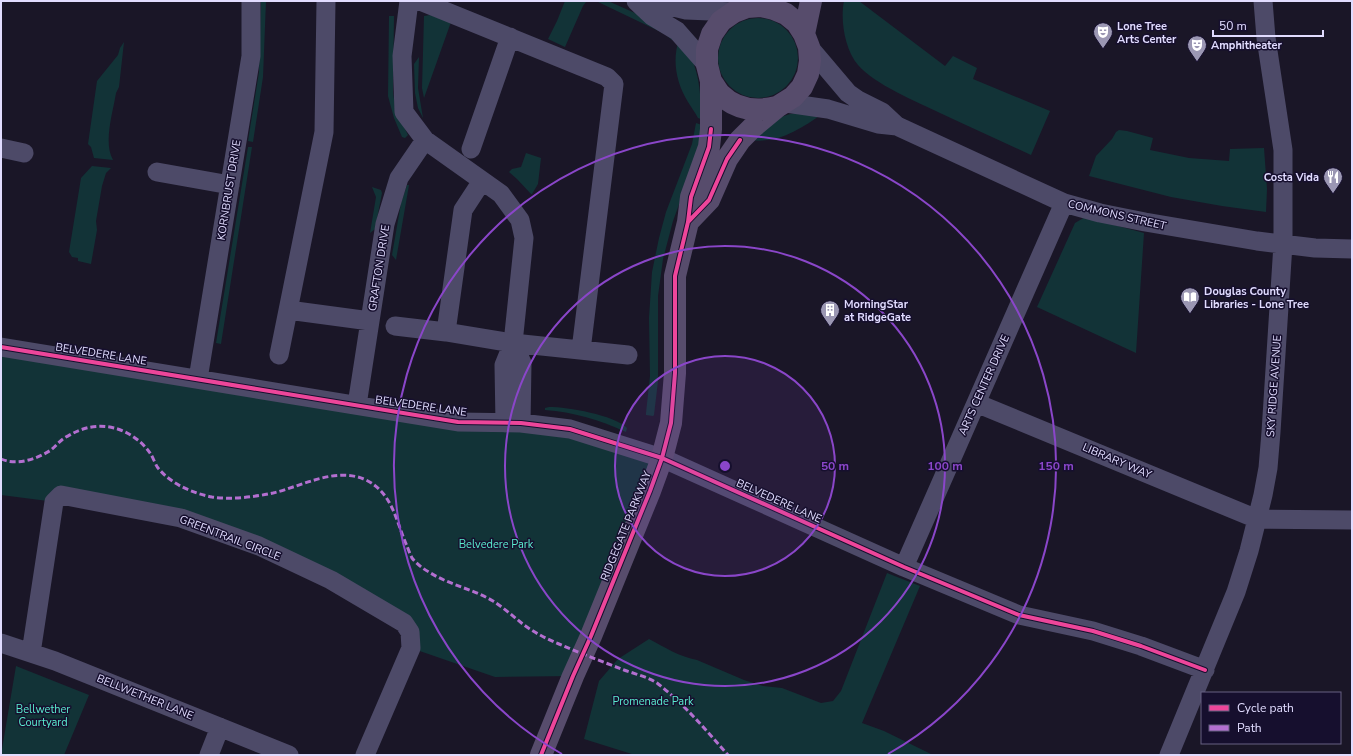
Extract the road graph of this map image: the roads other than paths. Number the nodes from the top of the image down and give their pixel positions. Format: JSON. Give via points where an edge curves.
{"nodes":[{"id":1,"x":251,"y":1,"type":"edge"},
{"id":2,"x":326,"y":1,"type":"edge"},
{"id":3,"x":409,"y":1,"type":"edge"},
{"id":4,"x":420,"y":1,"type":"edge"},
{"id":5,"x":637,"y":1,"type":"edge"},
{"id":6,"x":811,"y":1,"type":"edge"},
{"id":7,"x":1263,"y":1,"type":"edge"},
{"id":8,"x":745,"y":7,"type":"edge"},
{"id":9,"x":510,"y":37,"type":"junction"},
{"id":10,"x":807,"y":41,"type":"junction"},
{"id":11,"x":709,"y":73,"type":"junction"},
{"id":12,"x":781,"y":105,"type":"junction"},
{"id":13,"x":898,"y":126,"type":"junction"},
{"id":14,"x":425,"y":140,"type":"junction"},
{"id":15,"x":1,"y":148,"type":"edge"},
{"id":16,"x":471,"y":149,"type":"dead end"},
{"id":17,"x":24,"y":153,"type":"dead end"},
{"id":18,"x":156,"y":172,"type":"dead end"},
{"id":19,"x":482,"y":181,"type":"junction"},
{"id":20,"x":230,"y":185,"type":"junction"},
{"id":21,"x":1064,"y":203,"type":"junction"},
{"id":22,"x":688,"y":222,"type":"junction"},
{"id":23,"x":1283,"y":244,"type":"junction"},
{"id":24,"x":1352,"y":249,"type":"edge"},
{"id":25,"x":288,"y":310,"type":"junction"},
{"id":26,"x":370,"y":321,"type":"junction"},
{"id":27,"x":395,"y":326,"type":"dead end"},
{"id":28,"x":446,"y":332,"type":"junction"},
{"id":29,"x":513,"y":343,"type":"junction"},
{"id":30,"x":1,"y":347,"type":"edge"},
{"id":31,"x":581,"y":350,"type":"junction"},
{"id":32,"x":279,"y":355,"type":"dead end"},
{"id":33,"x":628,"y":355,"type":"dead end"},
{"id":34,"x":198,"y":379,"type":"junction"},
{"id":35,"x":976,"y":403,"type":"junction"},
{"id":36,"x":357,"y":405,"type":"junction"},
{"id":37,"x":513,"y":423,"type":"junction"},
{"id":38,"x":662,"y":458,"type":"junction"},
{"id":39,"x":1257,"y":519,"type":"junction"},
{"id":40,"x":1352,"y":520,"type":"edge"},
{"id":41,"x":904,"y":567,"type":"junction"},
{"id":42,"x":1,"y":643,"type":"edge"},
{"id":43,"x":31,"y":653,"type":"junction"},
{"id":44,"x":1205,"y":670,"type":"junction"},
{"id":45,"x":220,"y":727,"type":"junction"},
{"id":46,"x":209,"y":755,"type":"edge"},
{"id":47,"x":289,"y":755,"type":"edge"},
{"id":48,"x":365,"y":755,"type":"edge"},
{"id":49,"x":541,"y":755,"type":"edge"},
{"id":50,"x":1169,"y":755,"type":"edge"}],
"edges":[{"from":1,"to":20,"type":"street","name":"KORNBRUST DRIVE","via":[[250,56]]},
{"from":2,"to":25,"type":"street","via":[[324,132]]},
{"from":3,"to":14,"type":"street","via":[[402,56],[404,112]]},
{"from":4,"to":9,"type":"street"},
{"from":5,"to":8,"type":"street","via":[[700,11]]},
{"from":5,"to":11,"type":"street","via":[[652,16],[677,30]]},
{"from":6,"to":10,"type":"main road","name":"RIDGEGATE PARKWAY"},
{"from":7,"to":23,"type":"street","name":"SKY RIDGE AVENUE","via":[[1283,150]]},
{"from":8,"to":10,"type":"main road","via":[[774,8],[786,14],[797,23]]},
{"from":8,"to":11,"type":"main road","name":"RIDGEGATE PARKWAY","via":[[722,21],[712,34],[707,49]]},
{"from":9,"to":16,"type":"street"},
{"from":9,"to":31,"type":"street","via":[[607,77],[614,84]]},
{"from":10,"to":12,"type":"main road","name":"RIDGEGATE PARKWAY","via":[[810,61],[808,74],[802,87]]},
{"from":10,"to":13,"type":"street","name":"COMMONS STREET","via":[[848,93],[882,112]]},
{"from":11,"to":12,"type":"main road","via":[[720,94],[733,104],[748,110],[764,110]]},
{"from":11,"to":22,"type":"main road","name":"RIDGEGATE PARKWAY","via":[[711,129],[691,197]]},
{"from":12,"to":13,"type":"street","name":"COMMONS STREET","via":[[828,109],[878,124]]},
{"from":12,"to":22,"type":"main road","name":"RIDGEGATE PARKWAY","via":[[740,140],[727,159],[708,200]]},
{"from":13,"to":21,"type":"street","name":"COMMONS STREET"},
{"from":14,"to":19,"type":"street"},
{"from":14,"to":26,"type":"street","name":"GRAFTON DRIVE","via":[[399,178],[385,224]]},
{"from":15,"to":17,"type":"street"},
{"from":18,"to":20,"type":"street"},
{"from":19,"to":28,"type":"street","via":[[463,210]]},
{"from":19,"to":29,"type":"street","via":[[501,194],[520,220],[524,238]]},
{"from":20,"to":34,"type":"street","name":"KORNBRUST DRIVE"},
{"from":21,"to":23,"type":"street","name":"COMMONS STREET","via":[[1145,222],[1257,242]]},
{"from":21,"to":35,"type":"street","name":"ARTS CENTER DRIVE"},
{"from":22,"to":38,"type":"main road","name":"RIDGEGATE PARKWAY","via":[[676,276],[675,373],[671,423]]},
{"from":23,"to":24,"type":"street","name":"COMMONS STREET"},
{"from":23,"to":39,"type":"street","name":"SKY RIDGE AVENUE","via":[[1272,432],[1268,468]]},
{"from":25,"to":26,"type":"street"},
{"from":25,"to":32,"type":"street"},
{"from":26,"to":36,"type":"street","name":"GRAFTON DRIVE"},
{"from":27,"to":28,"type":"street"},
{"from":28,"to":29,"type":"street"},
{"from":29,"to":31,"type":"street"},
{"from":29,"to":37,"type":"street","via":[[522,363]]},
{"from":30,"to":34,"type":"street","name":"BELVEDERE LANE"},
{"from":31,"to":33,"type":"street"},
{"from":34,"to":36,"type":"street","name":"BELVEDERE LANE"},
{"from":35,"to":39,"type":"street","name":"LIBRARY WAY"},
{"from":35,"to":41,"type":"street","name":"ARTS CENTER DRIVE"},
{"from":36,"to":37,"type":"street","name":"BELVEDERE LANE","via":[[458,422]]},
{"from":37,"to":38,"type":"street","name":"BELVEDERE LANE","via":[[570,429]]},
{"from":38,"to":41,"type":"street","name":"BELVEDERE LANE"},
{"from":38,"to":49,"type":"main road","name":"RIDGEGATE PARKWAY"},
{"from":39,"to":40,"type":"street"},
{"from":39,"to":44,"type":"street","name":"SKY RIDGE AVENUE","via":[[1236,592]]},
{"from":41,"to":44,"type":"street","name":"BELVEDERE LANE","via":[[1019,615],[1093,631]]},
{"from":42,"to":43,"type":"street","name":"BELLWETHER LANE"},
{"from":43,"to":45,"type":"street","name":"BELLWETHER LANE"},
{"from":43,"to":48,"type":"street","name":"GREENTRAIL CIRCLE","via":[[54,502],[61,496],[182,518],[259,546],[331,580],[404,623],[410,632],[411,648]]},
{"from":44,"to":50,"type":"street","name":"SKY RIDGE AVENUE"},
{"from":45,"to":46,"type":"street"},
{"from":45,"to":47,"type":"street","name":"BELLWETHER LANE"}]}
